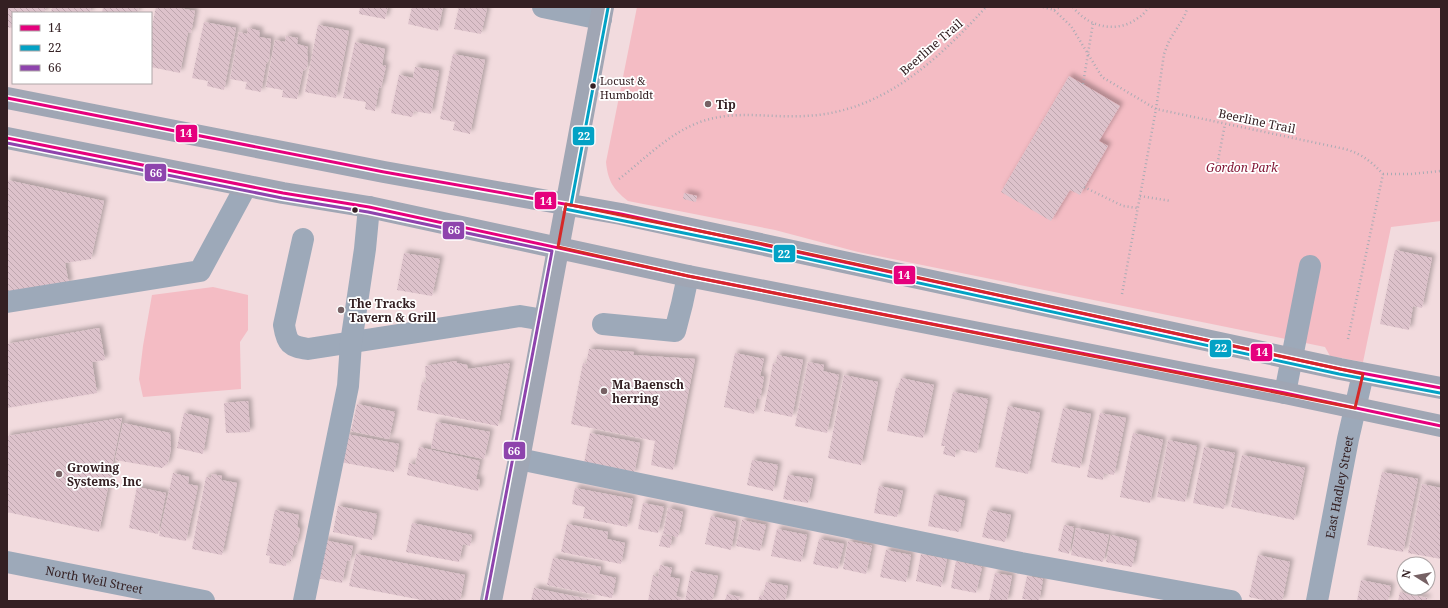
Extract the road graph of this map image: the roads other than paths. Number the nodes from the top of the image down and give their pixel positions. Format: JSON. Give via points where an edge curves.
{"nodes":[{"id":1,"x":543,"y":7,"type":"edge"},
{"id":2,"x":602,"y":13,"type":"edge"},
{"id":3,"x":7,"y":98,"type":"edge"},
{"id":4,"x":7,"y":138,"type":"edge"},
{"id":5,"x":246,"y":186,"type":"junction"},
{"id":6,"x":566,"y":204,"type":"junction"},
{"id":7,"x":369,"y":207,"type":"junction"},
{"id":8,"x":303,"y":239,"type":"dead end"},
{"id":9,"x":558,"y":247,"type":"junction"},
{"id":10,"x":1310,"y":266,"type":"dead end"},
{"id":11,"x":688,"y":276,"type":"junction"},
{"id":12,"x":7,"y":302,"type":"edge"},
{"id":13,"x":544,"y":320,"type":"junction"},
{"id":14,"x":603,"y":324,"type":"dead end"},
{"id":15,"x":351,"y":343,"type":"junction"},
{"id":16,"x":1292,"y":358,"type":"junction"},
{"id":17,"x":1363,"y":374,"type":"junction"},
{"id":18,"x":1441,"y":388,"type":"edge"},
{"id":19,"x":1285,"y":393,"type":"junction"},
{"id":20,"x":1355,"y":408,"type":"junction"},
{"id":21,"x":1441,"y":426,"type":"edge"},
{"id":22,"x":519,"y":459,"type":"junction"},
{"id":23,"x":7,"y":562,"type":"edge"},
{"id":24,"x":204,"y":601,"type":"edge"},
{"id":25,"x":304,"y":601,"type":"edge"},
{"id":26,"x":491,"y":601,"type":"edge"},
{"id":27,"x":1231,"y":601,"type":"edge"},
{"id":28,"x":1318,"y":601,"type":"edge"}],
"edges":[{"from":1,"to":2,"type":"street"},
{"from":2,"to":6,"type":"main road"},
{"from":3,"to":6,"type":"main road","via":[[384,172]]},
{"from":4,"to":5,"type":"main road"},
{"from":5,"to":7,"type":"main road"},
{"from":5,"to":12,"type":"street","via":[[200,272]]},
{"from":6,"to":9,"type":"main road"},
{"from":6,"to":16,"type":"main road"},
{"from":7,"to":9,"type":"main road"},
{"from":7,"to":15,"type":"street"},
{"from":8,"to":15,"type":"street","via":[[284,325],[289,343],[308,350]]},
{"from":9,"to":11,"type":"main road"},
{"from":9,"to":13,"type":"main road"},
{"from":10,"to":16,"type":"street"},
{"from":11,"to":14,"type":"street","via":[[675,331]]},
{"from":11,"to":19,"type":"main road"},
{"from":13,"to":15,"type":"street","via":[[520,316]]},
{"from":13,"to":22,"type":"main road"},
{"from":15,"to":25,"type":"street","via":[[348,386]]},
{"from":16,"to":17,"type":"main road"},
{"from":16,"to":19,"type":"street"},
{"from":17,"to":18,"type":"main road"},
{"from":17,"to":20,"type":"street","name":"East Hadley Street"},
{"from":19,"to":20,"type":"main road"},
{"from":20,"to":21,"type":"main road"},
{"from":20,"to":28,"type":"street","name":"East Hadley Street"},
{"from":22,"to":26,"type":"main road"},
{"from":22,"to":27,"type":"street","via":[[1021,563]]},
{"from":23,"to":24,"type":"street","name":"North Weil Street"}]}
